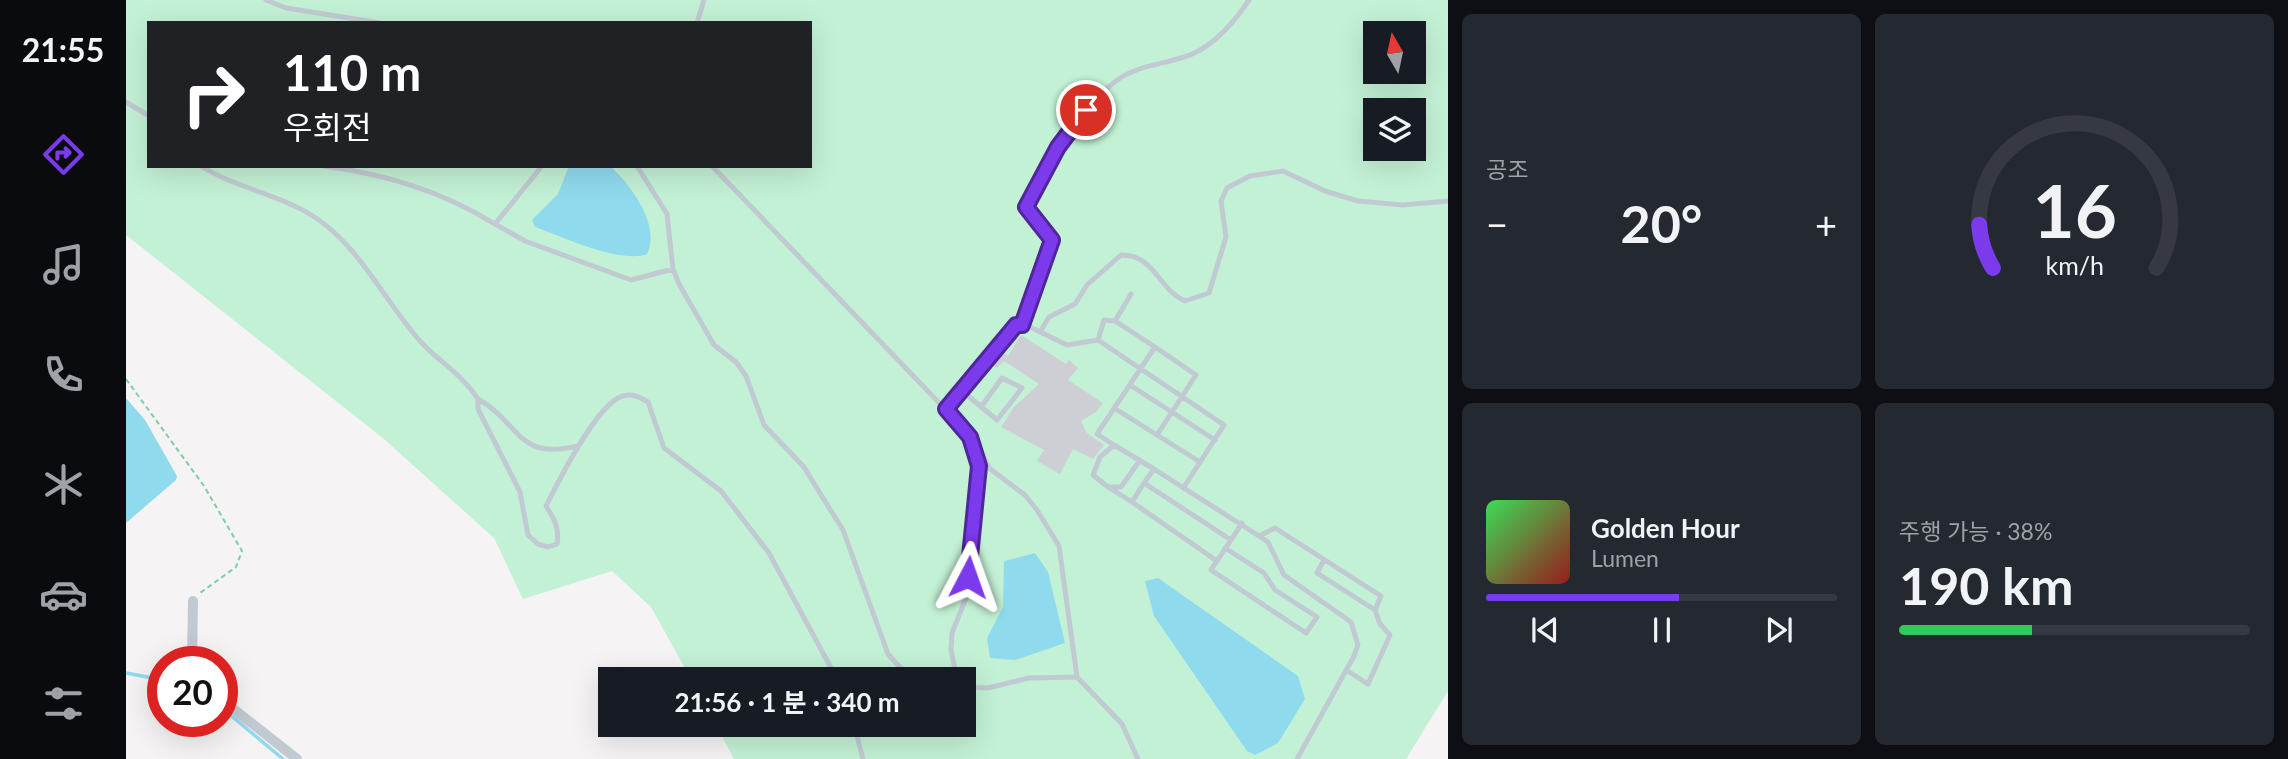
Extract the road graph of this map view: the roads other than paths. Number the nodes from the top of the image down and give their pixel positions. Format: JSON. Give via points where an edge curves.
{"nodes":[{"id":1,"x":266,"y":0,"type":"edge"},
{"id":2,"x":704,"y":0,"type":"edge"},
{"id":3,"x":1250,"y":0,"type":"edge"},
{"id":4,"x":367,"y":21,"type":"edge"},
{"id":5,"x":697,"y":21,"type":"edge"},
{"id":6,"x":126,"y":102,"type":"edge"},
{"id":7,"x":147,"y":115,"type":"edge"},
{"id":8,"x":204,"y":168,"type":"edge"},
{"id":9,"x":340,"y":168,"type":"edge"},
{"id":10,"x":540,"y":168,"type":"edge"},
{"id":11,"x":638,"y":168,"type":"edge"},
{"id":12,"x":714,"y":168,"type":"edge"},
{"id":13,"x":1448,"y":201,"type":"edge"},
{"id":14,"x":495,"y":225,"type":"junction"},
{"id":15,"x":673,"y":269,"type":"junction"},
{"id":16,"x":1131,"y":294,"type":"dead end"},
{"id":17,"x":1115,"y":321,"type":"junction"},
{"id":18,"x":1022,"y":325,"type":"junction"},
{"id":19,"x":1040,"y":332,"type":"junction"},
{"id":20,"x":1098,"y":340,"type":"junction"},
{"id":21,"x":1155,"y":346,"type":"junction"},
{"id":22,"x":1140,"y":368,"type":"junction"},
{"id":23,"x":1130,"y":385,"type":"junction"},
{"id":24,"x":961,"y":390,"type":"junction"},
{"id":25,"x":1184,"y":397,"type":"junction"},
{"id":26,"x":478,"y":399,"type":"junction"},
{"id":27,"x":981,"y":407,"type":"junction"},
{"id":28,"x":1114,"y":408,"type":"junction"},
{"id":29,"x":946,"y":409,"type":"junction"},
{"id":30,"x":1173,"y":413,"type":"junction"},
{"id":31,"x":969,"y":435,"type":"junction"},
{"id":32,"x":1157,"y":435,"type":"junction"},
{"id":33,"x":1215,"y":440,"type":"junction"},
{"id":34,"x":1114,"y":444,"type":"junction"},
{"id":35,"x":578,"y":446,"type":"junction"},
{"id":36,"x":1140,"y":460,"type":"junction"},
{"id":37,"x":1200,"y":462,"type":"junction"},
{"id":38,"x":1154,"y":469,"type":"junction"},
{"id":39,"x":1144,"y":483,"type":"junction"},
{"id":40,"x":1108,"y":487,"type":"junction"},
{"id":41,"x":1184,"y":487,"type":"junction"},
{"id":42,"x":1132,"y":502,"type":"junction"},
{"id":43,"x":1242,"y":523,"type":"junction"},
{"id":44,"x":1259,"y":536,"type":"junction"},
{"id":45,"x":1231,"y":540,"type":"junction"},
{"id":46,"x":1225,"y":548,"type":"junction"},
{"id":47,"x":1324,"y":560,"type":"junction"},
{"id":48,"x":1217,"y":561,"type":"junction"},
{"id":49,"x":193,"y":601,"type":"road end"},
{"id":50,"x":1375,"y":610,"type":"junction"},
{"id":51,"x":192,"y":646,"type":"edge"},
{"id":52,"x":831,"y":667,"type":"edge"},
{"id":53,"x":900,"y":667,"type":"edge"},
{"id":54,"x":955,"y":667,"type":"edge"},
{"id":55,"x":1346,"y":670,"type":"junction"},
{"id":56,"x":1077,"y":677,"type":"junction"},
{"id":57,"x":976,"y":688,"type":"edge"},
{"id":58,"x":238,"y":713,"type":"edge"},
{"id":59,"x":857,"y":737,"type":"edge"},
{"id":60,"x":297,"y":759,"type":"edge"},
{"id":61,"x":863,"y":759,"type":"edge"},
{"id":62,"x":1138,"y":759,"type":"edge"},
{"id":63,"x":1297,"y":759,"type":"edge"}],
"edges":[{"from":1,"to":4,"type":"lane","via":[[286,8]]},
{"from":2,"to":5,"type":"lane"},
{"from":3,"to":18,"type":"lane","via":[[1213,42],[1184,58],[1147,65],[1118,79],[1076,121],[1026,207],[1052,240]]},
{"from":6,"to":7,"type":"lane"},
{"from":8,"to":26,"type":"lane","via":[[225,181],[278,198],[329,226],[421,343],[469,385]]},
{"from":9,"to":14,"type":"lane","via":[[431,190]]},
{"from":10,"to":14,"type":"lane"},
{"from":11,"to":15,"type":"lane","via":[[667,215]]},
{"from":12,"to":29,"type":"lane"},
{"from":13,"to":19,"type":"lane","via":[[1403,205],[1359,201],[1283,171],[1250,176],[1227,188],[1221,201],[1226,237],[1209,293],[1185,300],[1174,296],[1151,266],[1135,254],[1121,255],[1087,285],[1075,304],[1049,317]]},
{"from":14,"to":15,"type":"lane","via":[[525,241],[631,280]]},
{"from":15,"to":53,"type":"lane","via":[[714,345],[746,376],[764,425],[804,467],[843,530],[871,602],[876,629]]},
{"from":16,"to":17,"type":"lane"},
{"from":17,"to":20,"type":"lane","via":[[1104,320]]},
{"from":17,"to":21,"type":"lane"},
{"from":18,"to":19,"type":"lane"},
{"from":18,"to":24,"type":"lane","via":[[1016,325]]},
{"from":19,"to":20,"type":"lane","via":[[1067,345]]},
{"from":20,"to":22,"type":"lane"},
{"from":21,"to":22,"type":"lane"},
{"from":21,"to":25,"type":"lane","via":[[1196,375]]},
{"from":22,"to":23,"type":"lane"},
{"from":22,"to":25,"type":"lane"},
{"from":23,"to":28,"type":"lane"},
{"from":23,"to":30,"type":"lane"},
{"from":24,"to":27,"type":"lane"},
{"from":24,"to":29,"type":"lane"},
{"from":25,"to":30,"type":"lane"},
{"from":25,"to":33,"type":"lane","via":[[1224,425]]},
{"from":26,"to":35,"type":"lane","via":[[520,439],[545,450]]},
{"from":26,"to":35,"type":"lane","via":[[478,409],[524,500],[528,534],[538,544],[557,544],[556,522],[546,506]]},
{"from":27,"to":27,"type":"lane","via":[[997,420],[1022,388],[1002,378]]},
{"from":28,"to":32,"type":"lane"},
{"from":28,"to":34,"type":"lane","via":[[1097,434]]},
{"from":29,"to":31,"type":"lane"},
{"from":30,"to":32,"type":"lane"},
{"from":30,"to":33,"type":"lane"},
{"from":31,"to":54,"type":"lane","via":[[979,466],[979,490],[971,524],[966,598],[952,633]]},
{"from":31,"to":56,"type":"lane","via":[[989,468],[1025,495],[1059,546]]},
{"from":32,"to":37,"type":"lane"},
{"from":33,"to":37,"type":"lane"},
{"from":34,"to":36,"type":"lane"},
{"from":34,"to":40,"type":"lane","via":[[1100,457],[1093,475]]},
{"from":35,"to":52,"type":"lane","via":[[618,397],[635,394],[648,402],[664,448],[721,491],[769,553]]},
{"from":36,"to":38,"type":"lane"},
{"from":36,"to":40,"type":"lane","via":[[1121,487]]},
{"from":37,"to":41,"type":"lane"},
{"from":38,"to":39,"type":"lane"},
{"from":38,"to":41,"type":"lane"},
{"from":39,"to":42,"type":"lane"},
{"from":39,"to":45,"type":"lane"},
{"from":40,"to":42,"type":"lane"},
{"from":41,"to":43,"type":"lane"},
{"from":42,"to":48,"type":"lane"},
{"from":43,"to":44,"type":"lane"},
{"from":43,"to":45,"type":"lane"},
{"from":44,"to":47,"type":"lane","via":[[1275,527]]},
{"from":44,"to":55,"type":"lane","via":[[1268,542],[1284,575],[1352,622],[1358,645]]},
{"from":45,"to":46,"type":"lane"},
{"from":46,"to":48,"type":"lane"},
{"from":46,"to":48,"type":"lane","via":[[1264,573],[1275,590],[1317,617],[1306,634],[1211,570]]},
{"from":47,"to":50,"type":"lane","via":[[1381,596]]},
{"from":47,"to":50,"type":"lane","via":[[1317,573]]},
{"from":49,"to":51,"type":"street"},
{"from":50,"to":55,"type":"lane","via":[[1390,635],[1383,655],[1368,684]]},
{"from":55,"to":63,"type":"lane"},
{"from":56,"to":57,"type":"lane","via":[[1028,678]]},
{"from":56,"to":62,"type":"lane","via":[[1122,724]]},
{"from":58,"to":60,"type":"street"},
{"from":59,"to":61,"type":"lane"}]}
